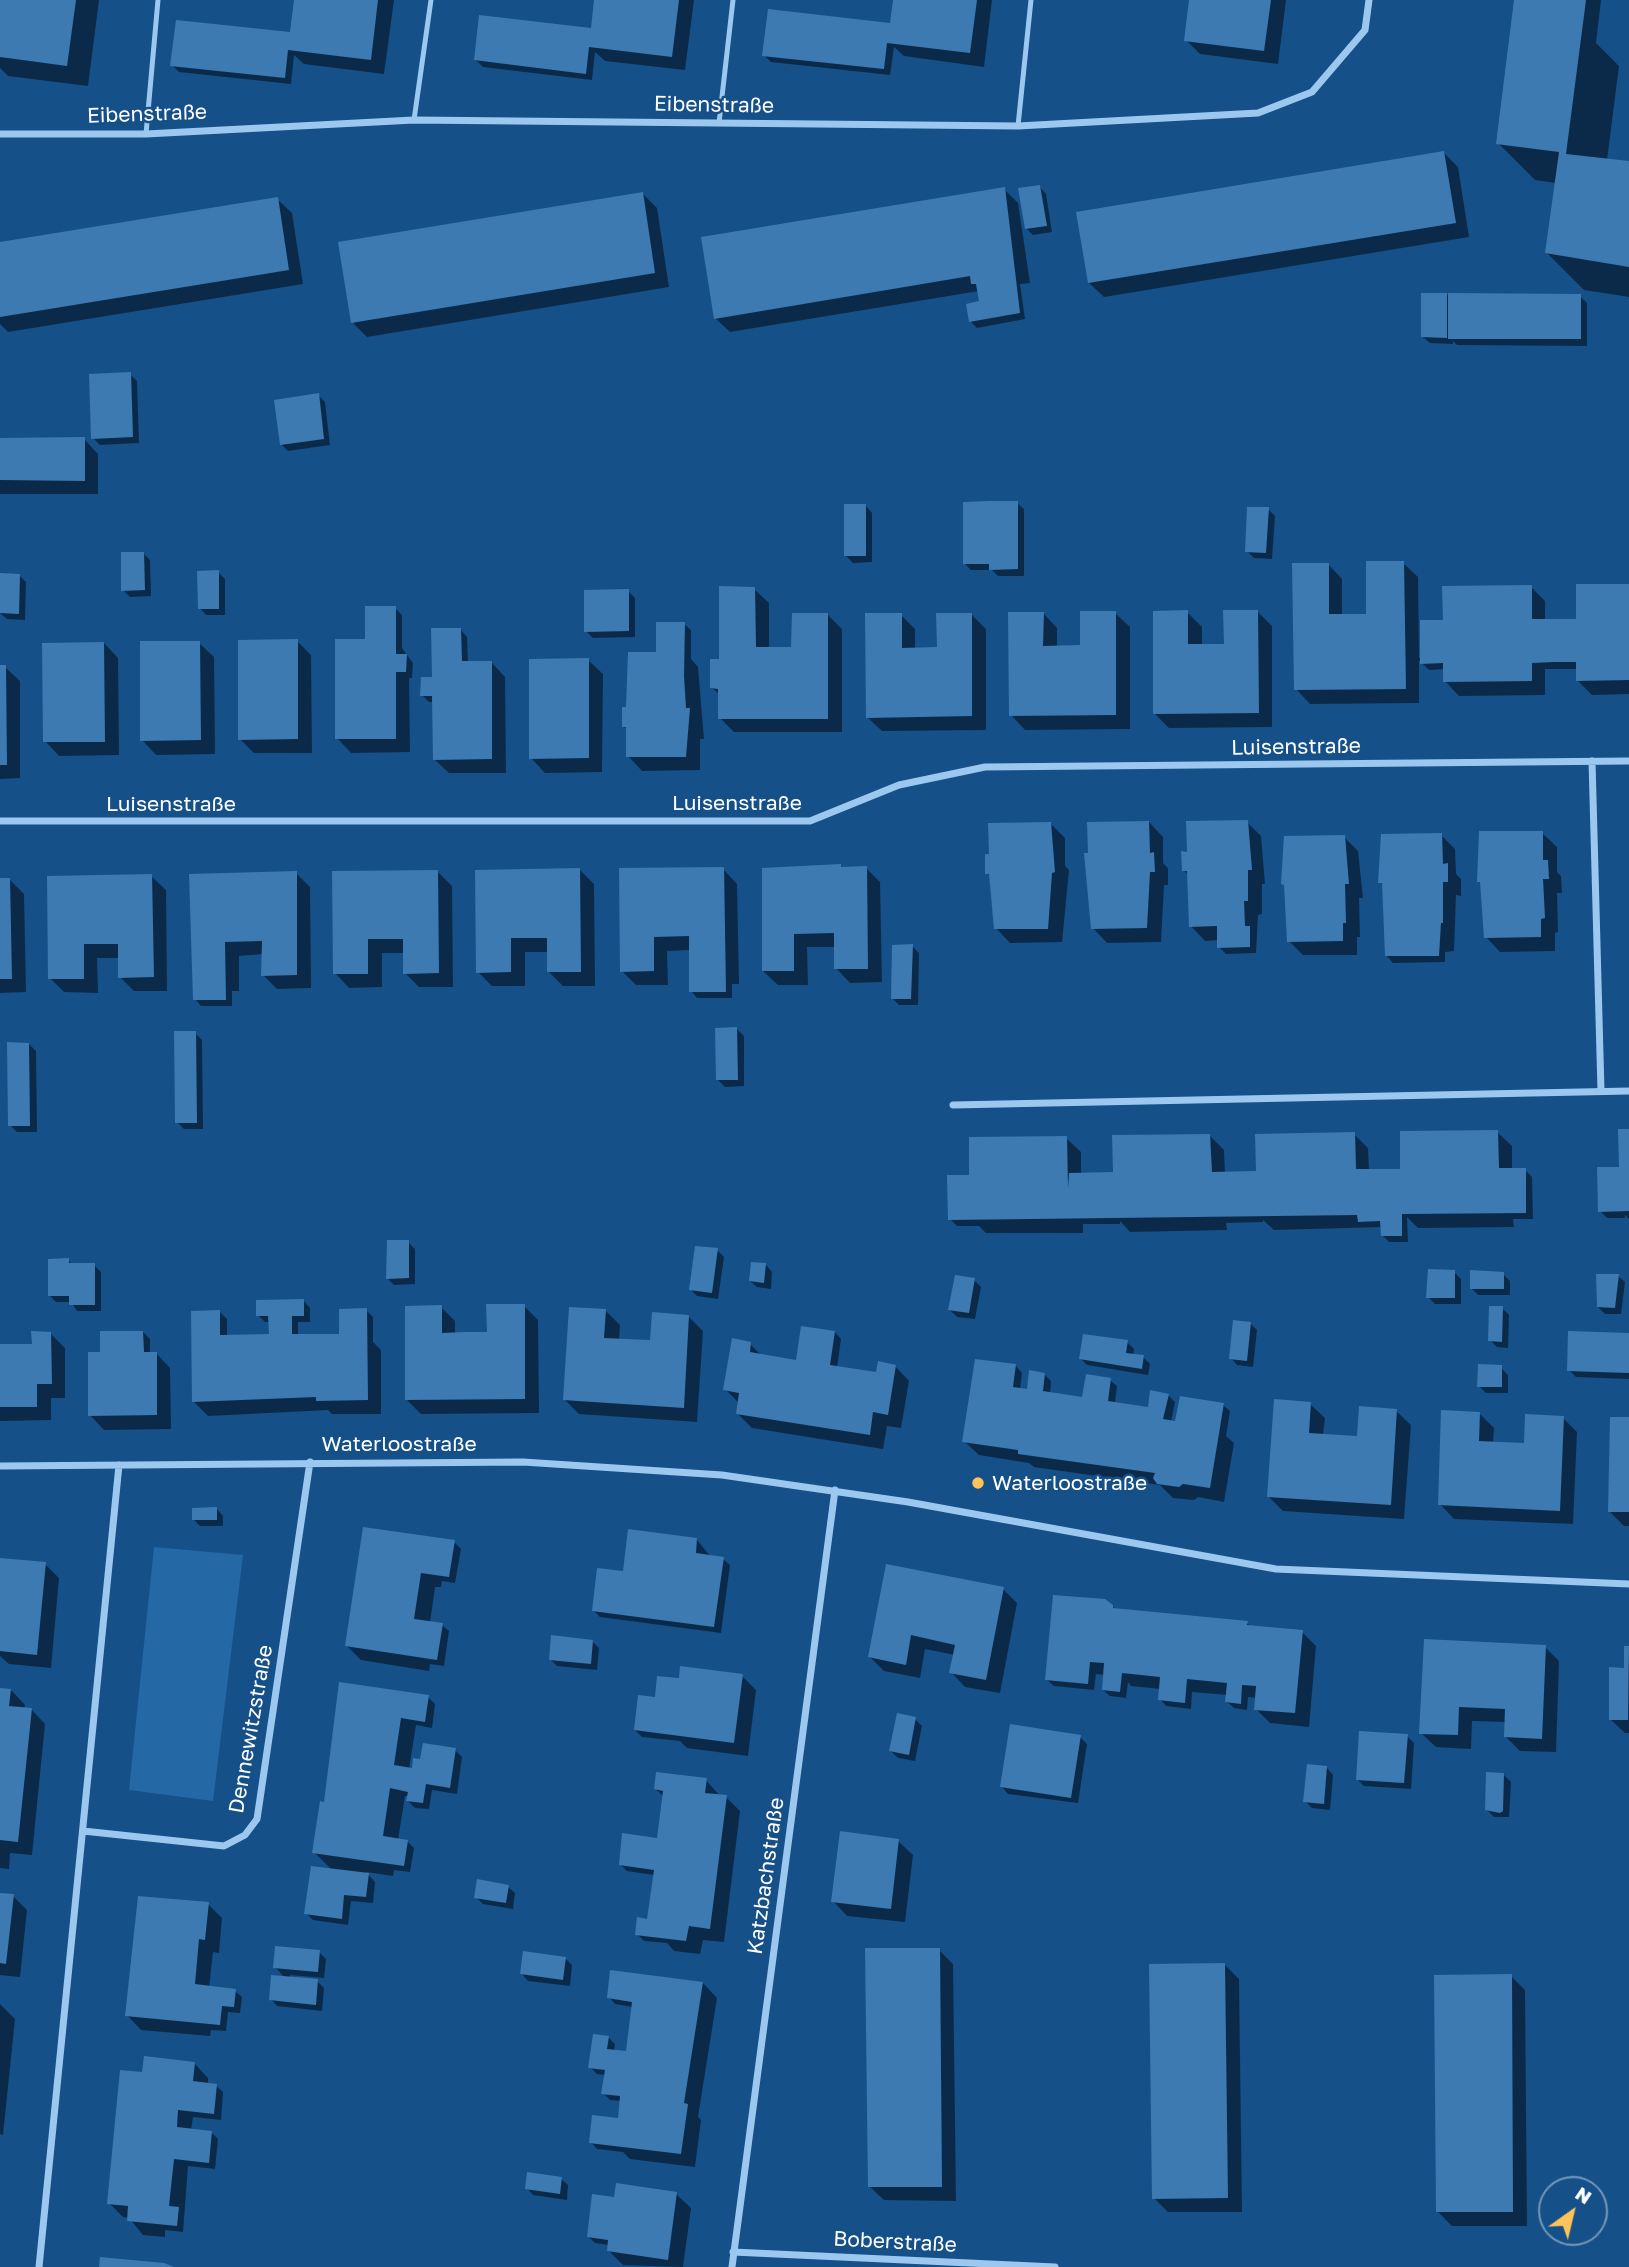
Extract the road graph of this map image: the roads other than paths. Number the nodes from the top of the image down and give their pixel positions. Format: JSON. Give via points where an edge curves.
{"nodes":[{"id":1,"x":158,"y":0,"type":"edge"},
{"id":2,"x":431,"y":0,"type":"edge"},
{"id":3,"x":733,"y":0,"type":"edge"},
{"id":4,"x":1031,"y":0,"type":"edge"},
{"id":5,"x":1370,"y":0,"type":"edge"},
{"id":6,"x":414,"y":120,"type":"junction"},
{"id":7,"x":719,"y":123,"type":"junction"},
{"id":8,"x":1018,"y":126,"type":"junction"},
{"id":9,"x":0,"y":134,"type":"edge"},
{"id":10,"x":146,"y":134,"type":"junction"},
{"id":11,"x":1592,"y":761,"type":"junction"},
{"id":12,"x":1629,"y":761,"type":"edge"},
{"id":13,"x":0,"y":821,"type":"edge"},
{"id":14,"x":1601,"y":1091,"type":"junction"},
{"id":15,"x":1629,"y":1091,"type":"edge"},
{"id":16,"x":953,"y":1105,"type":"dead end"},
{"id":17,"x":310,"y":1462,"type":"junction"},
{"id":18,"x":119,"y":1465,"type":"junction"},
{"id":19,"x":0,"y":1466,"type":"edge"},
{"id":20,"x":835,"y":1490,"type":"junction"},
{"id":21,"x":1629,"y":1584,"type":"edge"},
{"id":22,"x":83,"y":1831,"type":"junction"},
{"id":23,"x":733,"y":2252,"type":"junction"},
{"id":24,"x":39,"y":2267,"type":"edge"},
{"id":25,"x":732,"y":2267,"type":"edge"},
{"id":26,"x":1055,"y":2267,"type":"edge"}],
"edges":[{"from":1,"to":10,"type":"lane"},
{"from":2,"to":6,"type":"lane"},
{"from":3,"to":7,"type":"lane"},
{"from":4,"to":8,"type":"lane"},
{"from":5,"to":8,"type":"street","name":"Eibenstraße","via":[[1365,30],[1312,92],[1258,113]]},
{"from":6,"to":7,"type":"street","name":"Eibenstraße"},
{"from":6,"to":10,"type":"street","name":"Eibenstraße"},
{"from":7,"to":8,"type":"street","name":"Eibenstraße"},
{"from":9,"to":10,"type":"street","name":"Eibenstraße"},
{"from":11,"to":12,"type":"street","name":"Luisenstraße"},
{"from":11,"to":13,"type":"street","name":"Luisenstraße","via":[[985,767],[899,785],[810,821]]},
{"from":11,"to":14,"type":"street"},
{"from":14,"to":15,"type":"street"},
{"from":14,"to":16,"type":"street"},
{"from":17,"to":18,"type":"street","name":"Waterloostraße"},
{"from":17,"to":20,"type":"street","name":"Waterloostraße","via":[[523,1462],[722,1475]]},
{"from":17,"to":22,"type":"street","name":"Dennewitzstraße","via":[[257,1819],[245,1835],[225,1846]]},
{"from":18,"to":19,"type":"street","name":"Waterloostraße"},
{"from":18,"to":22,"type":"street"},
{"from":20,"to":21,"type":"street","name":"Waterloostraße","via":[[1276,1569]]},
{"from":20,"to":23,"type":"street","name":"Katzbachstraße"},
{"from":22,"to":24,"type":"street"},
{"from":23,"to":25,"type":"street","name":"Katzbachstraße"},
{"from":23,"to":26,"type":"street","name":"Boberstraße"}]}
